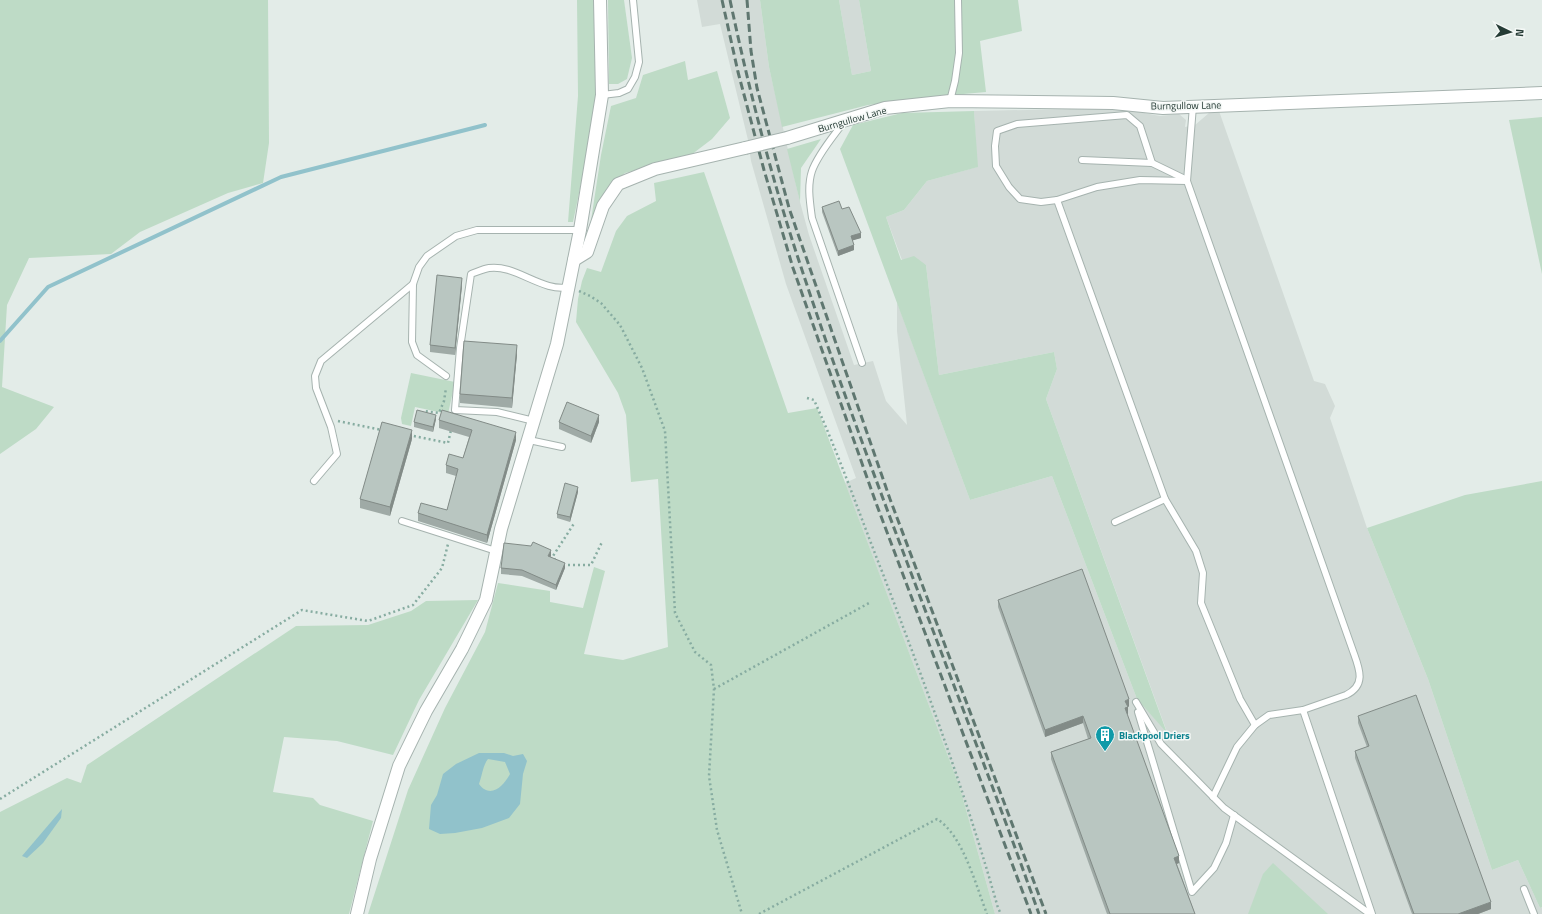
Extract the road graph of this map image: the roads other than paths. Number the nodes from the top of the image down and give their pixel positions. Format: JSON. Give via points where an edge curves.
{"nodes":[{"id":1,"x":600,"y":0,"type":"edge"},
{"id":2,"x":633,"y":0,"type":"edge"},
{"id":3,"x":958,"y":0,"type":"edge"},
{"id":4,"x":1542,"y":93,"type":"edge"},
{"id":5,"x":602,"y":95,"type":"junction"},
{"id":6,"x":950,"y":101,"type":"junction"},
{"id":7,"x":1193,"y":106,"type":"junction"},
{"id":8,"x":846,"y":120,"type":"junction"},
{"id":9,"x":1082,"y":160,"type":"dead end"},
{"id":10,"x":1152,"y":163,"type":"junction"},
{"id":11,"x":1187,"y":180,"type":"junction"},
{"id":12,"x":1057,"y":200,"type":"junction"},
{"id":13,"x":580,"y":230,"type":"junction"},
{"id":14,"x":574,"y":260,"type":"junction"},
{"id":15,"x":413,"y":284,"type":"junction"},
{"id":16,"x":569,"y":287,"type":"junction"},
{"id":17,"x":862,"y":363,"type":"dead end"},
{"id":18,"x":446,"y":376,"type":"road end"},
{"id":19,"x":534,"y":421,"type":"junction"},
{"id":20,"x":528,"y":440,"type":"junction"},
{"id":21,"x":562,"y":447,"type":"dead end"},
{"id":22,"x":314,"y":481,"type":"dead end"},
{"id":23,"x":1165,"y":499,"type":"junction"},
{"id":24,"x":402,"y":521,"type":"dead end"},
{"id":25,"x":1114,"y":522,"type":"dead end"},
{"id":26,"x":496,"y":551,"type":"junction"},
{"id":27,"x":1303,"y":710,"type":"junction"},
{"id":28,"x":1254,"y":725,"type":"junction"},
{"id":29,"x":1213,"y":797,"type":"junction"},
{"id":30,"x":1234,"y":815,"type":"junction"},
{"id":31,"x":1524,"y":889,"type":"dead end"},
{"id":32,"x":356,"y":914,"type":"edge"},
{"id":33,"x":1371,"y":914,"type":"edge"},
{"id":34,"x":1534,"y":914,"type":"edge"}],
"edges":[{"from":1,"to":5,"type":"street"},
{"from":2,"to":5,"type":"lane","via":[[639,62],[635,77],[628,89]]},
{"from":3,"to":6,"type":"lane","via":[[959,53]]},
{"from":4,"to":7,"type":"street","name":"Burngullow Lane"},
{"from":5,"to":13,"type":"street"},
{"from":6,"to":7,"type":"street","name":"Burngullow Lane","via":[[1113,103],[1163,108]]},
{"from":6,"to":8,"type":"street","name":"Burngullow Lane","via":[[885,108]]},
{"from":7,"to":11,"type":"lane"},
{"from":8,"to":14,"type":"street","name":"Burngullow Lane","bridge":true,"via":[[787,138],[655,169],[618,184],[603,206],[587,252]]},
{"from":8,"to":17,"type":"lane","via":[[826,146],[812,171],[809,195],[812,218]]},
{"from":9,"to":10,"type":"lane"},
{"from":10,"to":11,"type":"lane"},
{"from":10,"to":12,"type":"lane","via":[[1140,126],[1127,115],[1017,124],[997,131],[996,166],[1020,200]]},
{"from":11,"to":12,"type":"lane","via":[[1140,180],[1097,187]]},
{"from":11,"to":27,"type":"lane","via":[[1359,669],[1357,687],[1352,692]]},
{"from":12,"to":23,"type":"lane"},
{"from":13,"to":14,"type":"street"},
{"from":13,"to":15,"type":"lane","via":[[477,230],[456,236],[427,256],[419,267]]},
{"from":14,"to":16,"type":"street"},
{"from":15,"to":18,"type":"lane","via":[[412,342],[417,355]]},
{"from":15,"to":22,"type":"lane","via":[[321,361],[315,376],[316,388],[332,428],[337,454]]},
{"from":16,"to":19,"type":"street","via":[[558,344]]},
{"from":16,"to":19,"type":"lane","via":[[560,289],[508,270],[489,268],[471,274],[454,410],[497,412]]},
{"from":19,"to":20,"type":"street"},
{"from":20,"to":21,"type":"lane"},
{"from":20,"to":26,"type":"street"},
{"from":23,"to":25,"type":"lane"},
{"from":23,"to":28,"type":"lane","via":[[1196,551],[1203,573],[1201,603],[1240,698]]},
{"from":24,"to":26,"type":"lane"},
{"from":26,"to":32,"type":"street","via":[[486,600],[399,766]]},
{"from":27,"to":28,"type":"lane","via":[[1269,715]]},
{"from":27,"to":33,"type":"lane"},
{"from":28,"to":29,"type":"lane","via":[[1237,747]]},
{"from":29,"to":30,"type":"lane"},
{"from":29,"to":30,"type":"lane","via":[[1161,744],[1136,702],[1192,892],[1214,868],[1226,843]]},
{"from":30,"to":33,"type":"lane"},
{"from":31,"to":34,"type":"lane"}]}
